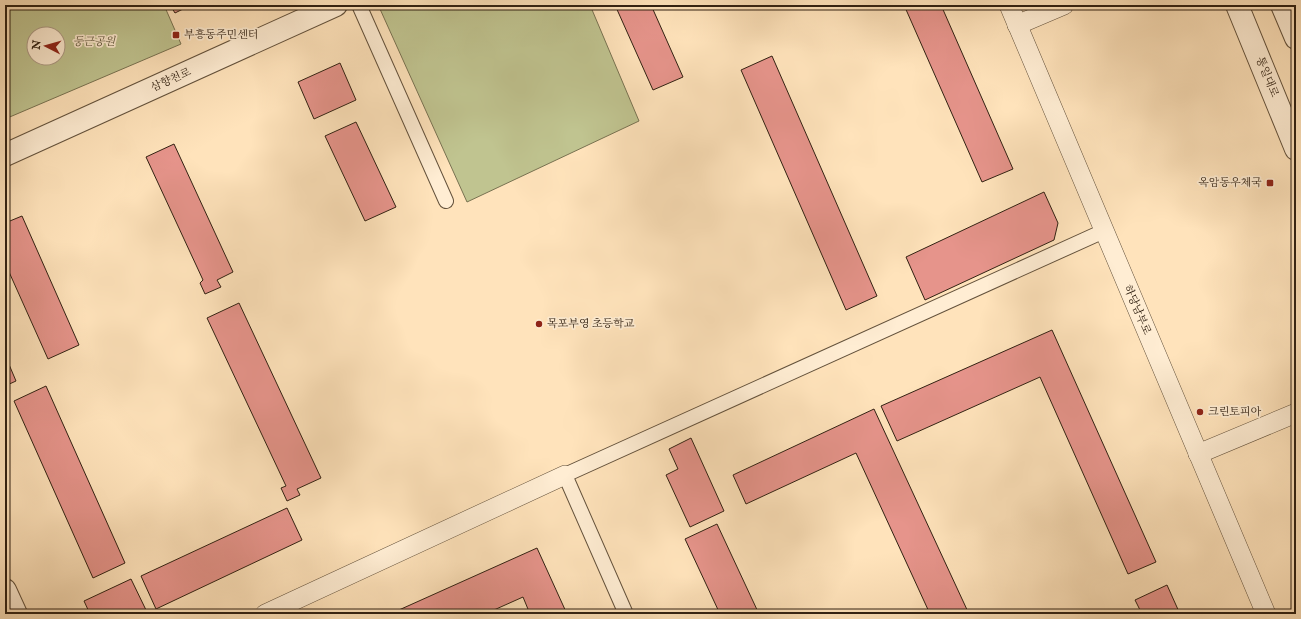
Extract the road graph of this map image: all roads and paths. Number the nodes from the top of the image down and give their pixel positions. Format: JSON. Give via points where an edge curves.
{"nodes":[{"id":1,"x":336,"y":5,"type":"edge"},
{"id":2,"x":360,"y":5,"type":"edge"},
{"id":3,"x":1009,"y":5,"type":"edge"},
{"id":4,"x":1064,"y":5,"type":"edge"},
{"id":5,"x":1237,"y":5,"type":"edge"},
{"id":6,"x":1282,"y":5,"type":"edge"},
{"id":7,"x":1017,"y":25,"type":"junction"},
{"id":8,"x":1296,"y":38,"type":"edge"},
{"id":9,"x":1296,"y":150,"type":"edge"},
{"id":10,"x":5,"y":155,"type":"edge"},
{"id":11,"x":446,"y":201,"type":"dead end"},
{"id":12,"x":1104,"y":231,"type":"junction"},
{"id":13,"x":1296,"y":413,"type":"edge"},
{"id":14,"x":1198,"y":454,"type":"junction"},
{"id":15,"x":565,"y":475,"type":"junction"},
{"id":16,"x":5,"y":590,"type":"edge"},
{"id":17,"x":16,"y":614,"type":"edge"},
{"id":18,"x":265,"y":614,"type":"edge"},
{"id":19,"x":626,"y":614,"type":"edge"},
{"id":20,"x":1266,"y":614,"type":"edge"}],
"edges":[{"from":1,"to":10,"type":"street","name":"삼향천로"},
{"from":2,"to":11,"type":"street"},
{"from":3,"to":7,"type":"street","name":"하당남부로"},
{"from":4,"to":7,"type":"street"},
{"from":5,"to":9,"type":"street","name":"통일대로"},
{"from":6,"to":8,"type":"street"},
{"from":7,"to":12,"type":"street","name":"하당남부로"},
{"from":12,"to":14,"type":"street","name":"하당남부로"},
{"from":12,"to":15,"type":"street"},
{"from":13,"to":14,"type":"street"},
{"from":14,"to":20,"type":"street","name":"하당남부로"},
{"from":15,"to":18,"type":"street"},
{"from":15,"to":19,"type":"street"},
{"from":16,"to":17,"type":"street"}]}
